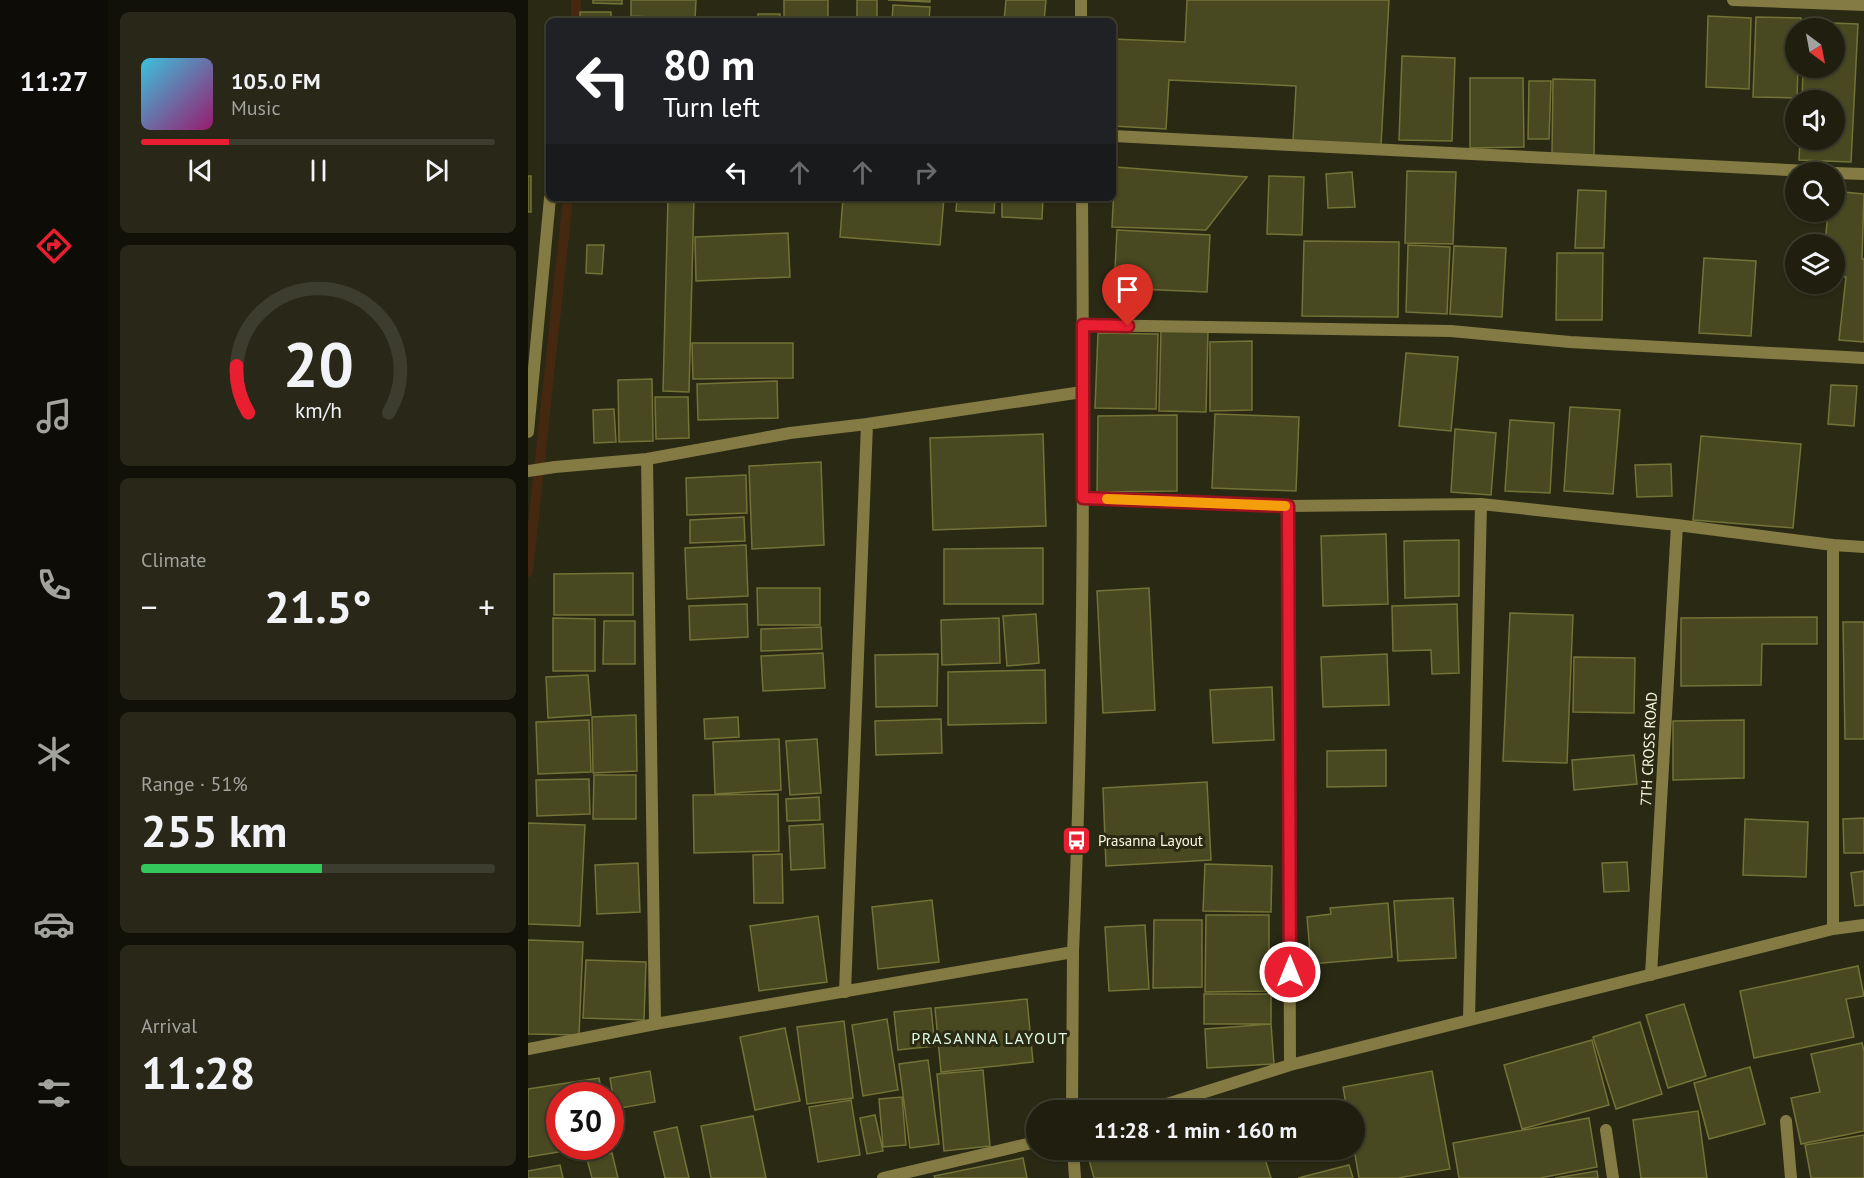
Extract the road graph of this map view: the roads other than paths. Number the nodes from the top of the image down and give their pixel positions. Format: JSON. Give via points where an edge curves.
{"nodes":[{"id":1,"x":1081,"y":0,"type":"edge"},
{"id":2,"x":1733,"y":0,"type":"edge"},
{"id":3,"x":1864,"y":5,"type":"edge"},
{"id":4,"x":1081,"y":18,"type":"edge"},
{"id":5,"x":1116,"y":136,"type":"edge"},
{"id":6,"x":1785,"y":170,"type":"edge"},
{"id":7,"x":1845,"y":173,"type":"edge"},
{"id":8,"x":1864,"y":174,"type":"edge"},
{"id":9,"x":550,"y":201,"type":"edge"},
{"id":10,"x":1082,"y":201,"type":"edge"},
{"id":11,"x":1083,"y":325,"type":"junction"},
{"id":12,"x":1864,"y":358,"type":"edge"},
{"id":13,"x":1082,"y":392,"type":"junction"},
{"id":14,"x":867,"y":424,"type":"junction"},
{"id":15,"x":528,"y":432,"type":"edge"},
{"id":16,"x":647,"y":459,"type":"junction"},
{"id":17,"x":528,"y":471,"type":"edge"},
{"id":18,"x":1083,"y":498,"type":"junction"},
{"id":19,"x":1481,"y":504,"type":"junction"},
{"id":20,"x":1288,"y":506,"type":"junction"},
{"id":21,"x":1677,"y":525,"type":"junction"},
{"id":22,"x":1833,"y":545,"type":"junction"},
{"id":23,"x":1864,"y":547,"type":"edge"},
{"id":24,"x":1864,"y":925,"type":"edge"},
{"id":25,"x":1833,"y":929,"type":"junction"},
{"id":26,"x":1073,"y":952,"type":"junction"},
{"id":27,"x":1651,"y":975,"type":"junction"},
{"id":28,"x":845,"y":992,"type":"junction"},
{"id":29,"x":1469,"y":1020,"type":"junction"},
{"id":30,"x":655,"y":1024,"type":"junction"},
{"id":31,"x":528,"y":1050,"type":"edge"},
{"id":32,"x":1290,"y":1065,"type":"junction"},
{"id":33,"x":1072,"y":1100,"type":"edge"},
{"id":34,"x":1180,"y":1100,"type":"edge"},
{"id":35,"x":1786,"y":1121,"type":"dead end"},
{"id":36,"x":1606,"y":1130,"type":"dead end"},
{"id":37,"x":1026,"y":1144,"type":"edge"},
{"id":38,"x":1074,"y":1160,"type":"edge"},
{"id":39,"x":883,"y":1178,"type":"edge"},
{"id":40,"x":1075,"y":1178,"type":"edge"},
{"id":41,"x":1613,"y":1178,"type":"edge"},
{"id":42,"x":1791,"y":1178,"type":"edge"}],
"edges":[{"from":1,"to":4,"type":"street"},
{"from":2,"to":3,"type":"street"},
{"from":5,"to":6,"type":"street"},
{"from":7,"to":8,"type":"street"},
{"from":9,"to":15,"type":"street"},
{"from":10,"to":11,"type":"street"},
{"from":11,"to":12,"type":"street","via":[[1451,331],[1570,342]]},
{"from":11,"to":13,"type":"street"},
{"from":13,"to":14,"type":"street"},
{"from":13,"to":18,"type":"street"},
{"from":14,"to":16,"type":"street","via":[[790,433]]},
{"from":14,"to":28,"type":"street"},
{"from":16,"to":17,"type":"street"},
{"from":16,"to":30,"type":"street"},
{"from":18,"to":20,"type":"street"},
{"from":18,"to":26,"type":"street"},
{"from":19,"to":20,"type":"street"},
{"from":19,"to":21,"type":"street"},
{"from":19,"to":29,"type":"street"},
{"from":20,"to":32,"type":"street"},
{"from":21,"to":22,"type":"street"},
{"from":21,"to":27,"type":"street","name":"7TH CROSS ROAD"},
{"from":22,"to":23,"type":"street"},
{"from":22,"to":25,"type":"street"},
{"from":24,"to":25,"type":"street"},
{"from":25,"to":27,"type":"street"},
{"from":26,"to":28,"type":"street"},
{"from":26,"to":33,"type":"street"},
{"from":27,"to":29,"type":"street"},
{"from":28,"to":30,"type":"street"},
{"from":29,"to":32,"type":"street"},
{"from":30,"to":31,"type":"street"},
{"from":32,"to":34,"type":"street"},
{"from":35,"to":42,"type":"street"},
{"from":36,"to":41,"type":"street"},
{"from":37,"to":39,"type":"street"},
{"from":38,"to":40,"type":"street"}]}
